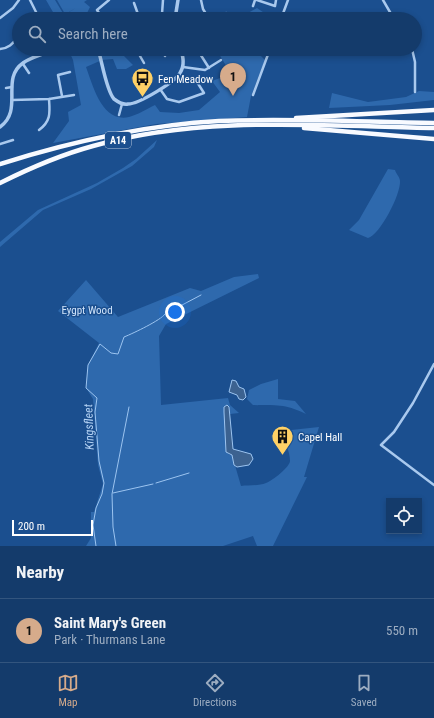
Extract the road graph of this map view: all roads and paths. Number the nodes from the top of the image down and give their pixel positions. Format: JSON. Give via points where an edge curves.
{"nodes":[{"id":1,"x":19,"y":0,"type":"edge"},
{"id":2,"x":30,"y":0,"type":"edge"},
{"id":3,"x":110,"y":0,"type":"edge"},
{"id":4,"x":163,"y":0,"type":"edge"},
{"id":5,"x":178,"y":0,"type":"edge"},
{"id":6,"x":201,"y":0,"type":"edge"},
{"id":7,"x":256,"y":0,"type":"edge"},
{"id":8,"x":276,"y":0,"type":"edge"},
{"id":9,"x":288,"y":0,"type":"edge"},
{"id":10,"x":383,"y":0,"type":"edge"},
{"id":11,"x":134,"y":3,"type":"dead end"},
{"id":12,"x":253,"y":6,"type":"dead end"},
{"id":13,"x":36,"y":12,"type":"edge"},
{"id":14,"x":98,"y":12,"type":"edge"},
{"id":15,"x":138,"y":12,"type":"edge"},
{"id":16,"x":162,"y":12,"type":"edge"},
{"id":17,"x":176,"y":12,"type":"edge"},
{"id":18,"x":205,"y":12,"type":"edge"},
{"id":19,"x":284,"y":12,"type":"edge"},
{"id":20,"x":390,"y":12,"type":"edge"},
{"id":21,"x":0,"y":18,"type":"edge"},
{"id":22,"x":12,"y":45,"type":"edge"},
{"id":23,"x":0,"y":49,"type":"edge"},
{"id":24,"x":38,"y":56,"type":"edge"},
{"id":25,"x":100,"y":56,"type":"edge"},
{"id":26,"x":140,"y":56,"type":"edge"},
{"id":27,"x":183,"y":56,"type":"edge"},
{"id":28,"x":201,"y":56,"type":"edge"},
{"id":29,"x":267,"y":56,"type":"edge"},
{"id":30,"x":414,"y":56,"type":"edge"},
{"id":31,"x":221,"y":60,"type":"dead end"},
{"id":32,"x":23,"y":63,"type":"junction"},
{"id":33,"x":144,"y":63,"type":"dead end"},
{"id":34,"x":182,"y":67,"type":"junction"},
{"id":35,"x":209,"y":68,"type":"junction"},
{"id":36,"x":29,"y":72,"type":"dead end"},
{"id":37,"x":70,"y":72,"type":"dead end"},
{"id":38,"x":197,"y":82,"type":"dead end"},
{"id":39,"x":12,"y":87,"type":"junction"},
{"id":40,"x":6,"y":88,"type":"dead end"},
{"id":41,"x":160,"y":88,"type":"junction"},
{"id":42,"x":415,"y":92,"type":"dead end"},
{"id":43,"x":74,"y":95,"type":"dead end"},
{"id":44,"x":62,"y":96,"type":"junction"},
{"id":45,"x":253,"y":96,"type":"dead end"},
{"id":46,"x":49,"y":99,"type":"junction"},
{"id":47,"x":12,"y":100,"type":"junction"},
{"id":48,"x":122,"y":104,"type":"junction"},
{"id":49,"x":434,"y":110,"type":"edge"},
{"id":50,"x":119,"y":115,"type":"dead end"},
{"id":51,"x":281,"y":120,"type":"junction"},
{"id":52,"x":243,"y":123,"type":"junction"},
{"id":53,"x":254,"y":123,"type":"junction"},
{"id":54,"x":434,"y":123,"type":"edge"},
{"id":55,"x":295,"y":126,"type":"junction"},
{"id":56,"x":0,"y":127,"type":"edge"},
{"id":57,"x":434,"y":128,"type":"edge"},
{"id":58,"x":39,"y":130,"type":"dead end"},
{"id":59,"x":434,"y":139,"type":"edge"},
{"id":60,"x":12,"y":140,"type":"dead end"},
{"id":61,"x":0,"y":144,"type":"edge"},
{"id":62,"x":0,"y":164,"type":"edge"},
{"id":63,"x":0,"y":183,"type":"edge"},
{"id":64,"x":434,"y":364,"type":"edge"},
{"id":65,"x":434,"y":485,"type":"edge"}],
"edges":[{"from":1,"to":21,"type":"street"},
{"from":2,"to":13,"type":"street"},
{"from":3,"to":14,"type":"street","via":[[97,10]]},
{"from":4,"to":16,"type":"street"},
{"from":5,"to":17,"type":"street"},
{"from":6,"to":18,"type":"street"},
{"from":7,"to":8,"type":"street","via":[[275,6]]},
{"from":7,"to":12,"type":"street"},
{"from":9,"to":19,"type":"street"},
{"from":10,"to":20,"type":"street"},
{"from":11,"to":15,"type":"street"},
{"from":22,"to":23,"type":"street","via":[[6,49]]},
{"from":24,"to":32,"type":"street"},
{"from":25,"to":48,"type":"street","via":[[113,97]]},
{"from":26,"to":33,"type":"street"},
{"from":27,"to":34,"type":"street"},
{"from":28,"to":35,"type":"street"},
{"from":29,"to":45,"type":"street"},
{"from":30,"to":42,"type":"street"},
{"from":31,"to":35,"type":"street"},
{"from":32,"to":36,"type":"street"},
{"from":32,"to":39,"type":"street","via":[[15,73]]},
{"from":34,"to":35,"type":"street","via":[[201,71]]},
{"from":34,"to":41,"type":"street","via":[[177,77]]},
{"from":37,"to":44,"type":"street","via":[[58,75]]},
{"from":38,"to":41,"type":"street","via":[[204,93],[179,102],[167,99]]},
{"from":39,"to":40,"type":"street"},
{"from":39,"to":47,"type":"street"},
{"from":41,"to":48,"type":"street","via":[[136,102]]},
{"from":43,"to":44,"type":"street"},
{"from":44,"to":46,"type":"street"},
{"from":46,"to":47,"type":"street"},
{"from":46,"to":58,"type":"street","via":[[50,116]]},
{"from":47,"to":56,"type":"street","via":[[10,118]]},
{"from":48,"to":50,"type":"street"},
{"from":49,"to":51,"type":"highway","number":"A14"},
{"from":51,"to":53,"type":"highway","number":"A14"},
{"from":51,"to":54,"type":"highway","number":"A14"},
{"from":52,"to":53,"type":"highway","number":"A14"},
{"from":52,"to":62,"type":"highway","number":"A14","via":[[192,124],[128,133],[56,148]]},
{"from":52,"to":63,"type":"highway","number":"A14","via":[[164,132],[109,142],[59,157]]},
{"from":53,"to":55,"type":"highway","number":"A14"},
{"from":55,"to":57,"type":"highway","number":"A14"},
{"from":55,"to":59,"type":"highway","number":"A14"},
{"from":60,"to":61,"type":"street"},
{"from":64,"to":65,"type":"street","via":[[413,403],[394,432],[381,445]]}]}
